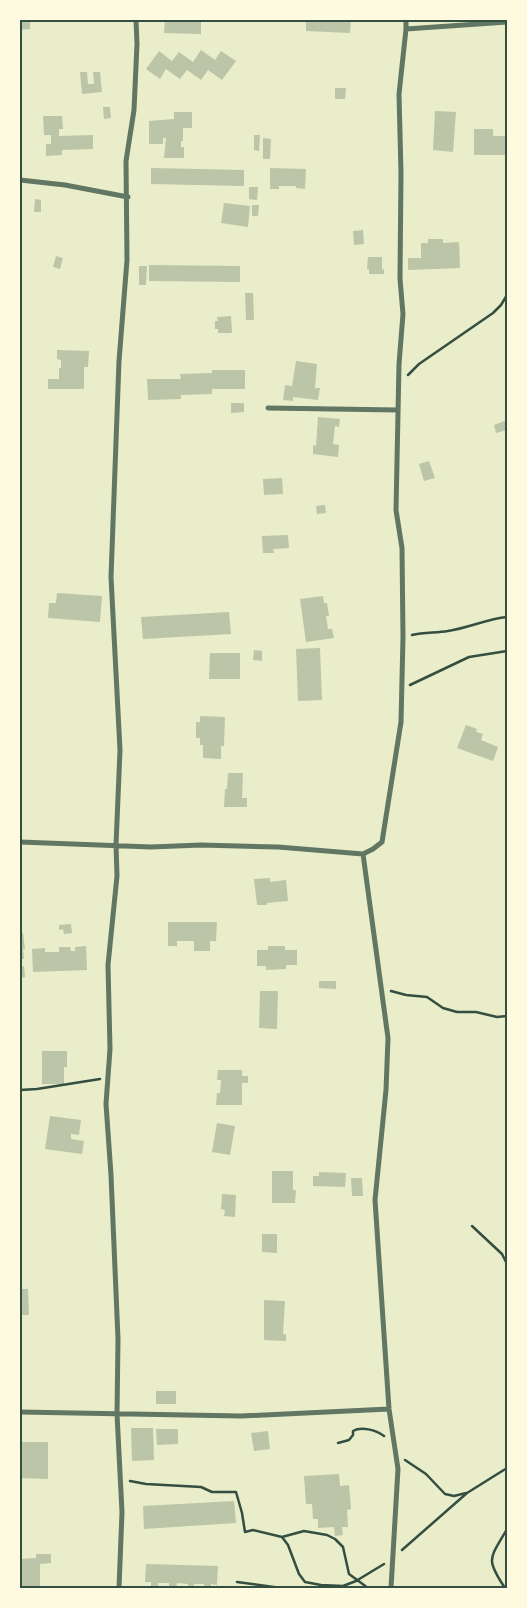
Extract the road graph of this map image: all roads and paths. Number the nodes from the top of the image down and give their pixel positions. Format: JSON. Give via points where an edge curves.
{"nodes":[{"id":1,"x":136,"y":20,"type":"edge"},
{"id":2,"x":406,"y":20,"type":"edge"},
{"id":3,"x":507,"y":22,"type":"edge"},
{"id":4,"x":406,"y":29,"type":"junction"},
{"id":5,"x":20,"y":180,"type":"edge"},
{"id":6,"x":128,"y":197,"type":"junction"},
{"id":7,"x":507,"y":295,"type":"edge"},
{"id":8,"x":398,"y":384,"type":"junction"},
{"id":9,"x":268,"y":408,"type":"dead end"},
{"id":10,"x":398,"y":410,"type":"junction"},
{"id":11,"x":507,"y":617,"type":"edge"},
{"id":12,"x":403,"y":637,"type":"junction"},
{"id":13,"x":507,"y":651,"type":"edge"},
{"id":14,"x":402,"y":690,"type":"junction"},
{"id":15,"x":20,"y":842,"type":"edge"},
{"id":16,"x":116,"y":845,"type":"junction"},
{"id":17,"x":363,"y":854,"type":"junction"},
{"id":18,"x":382,"y":989,"type":"junction"},
{"id":19,"x":507,"y":1016,"type":"edge"},
{"id":20,"x":107,"y":1078,"type":"junction"},
{"id":21,"x":20,"y":1090,"type":"edge"},
{"id":22,"x":472,"y":1226,"type":"dead end"},
{"id":23,"x":507,"y":1264,"type":"edge"},
{"id":24,"x":389,"y":1409,"type":"junction"},
{"id":25,"x":20,"y":1412,"type":"edge"},
{"id":26,"x":117,"y":1414,"type":"junction"},
{"id":27,"x":507,"y":1468,"type":"edge"},
{"id":28,"x":121,"y":1479,"type":"junction"},
{"id":29,"x":507,"y":1529,"type":"edge"},
{"id":30,"x":282,"y":1537,"type":"junction"},
{"id":31,"x":392,"y":1559,"type":"junction"},
{"id":32,"x":356,"y":1581,"type":"junction"},
{"id":33,"x":237,"y":1582,"type":"dead end"},
{"id":34,"x":343,"y":1586,"type":"junction"},
{"id":35,"x":120,"y":1588,"type":"edge"},
{"id":36,"x":281,"y":1588,"type":"edge"},
{"id":37,"x":333,"y":1588,"type":"edge"},
{"id":38,"x":368,"y":1588,"type":"edge"},
{"id":39,"x":391,"y":1588,"type":"edge"},
{"id":40,"x":505,"y":1588,"type":"edge"}],
"edges":[{"from":1,"to":6,"type":"street","via":[[134,110],[126,160]]},
{"from":2,"to":4,"type":"street"},
{"from":3,"to":4,"type":"street"},
{"from":4,"to":8,"type":"street","via":[[399,94],[403,314]]},
{"from":5,"to":6,"type":"street"},
{"from":6,"to":16,"type":"street","via":[[111,577],[120,750]]},
{"from":7,"to":8,"type":"path","via":[[493,313],[419,364]]},
{"from":8,"to":10,"type":"street"},
{"from":9,"to":10,"type":"street"},
{"from":10,"to":12,"type":"street","via":[[396,510],[402,548]]},
{"from":11,"to":12,"type":"path","via":[[448,631]]},
{"from":12,"to":14,"type":"street"},
{"from":13,"to":14,"type":"path","via":[[469,657]]},
{"from":14,"to":17,"type":"street","via":[[401,722],[382,842]]},
{"from":15,"to":16,"type":"street"},
{"from":16,"to":17,"type":"street","via":[[278,847]]},
{"from":16,"to":20,"type":"street","via":[[117,876],[108,965],[110,1049]]},
{"from":17,"to":18,"type":"street"},
{"from":18,"to":19,"type":"path","via":[[427,997],[457,1012]]},
{"from":18,"to":24,"type":"street","via":[[388,1038],[375,1200]]},
{"from":20,"to":21,"type":"path"},
{"from":20,"to":26,"type":"street","via":[[118,1329]]},
{"from":22,"to":23,"type":"path","via":[[502,1254]]},
{"from":24,"to":26,"type":"street","via":[[241,1416]]},
{"from":24,"to":31,"type":"street","via":[[398,1469]]},
{"from":25,"to":26,"type":"street"},
{"from":26,"to":28,"type":"street"},
{"from":27,"to":31,"type":"path","via":[[467,1493]]},
{"from":28,"to":30,"type":"path","via":[[201,1487],[212,1492],[236,1492],[245,1532],[253,1530]]},
{"from":28,"to":35,"type":"street"},
{"from":29,"to":40,"type":"path","via":[[492,1554],[491,1564]]},
{"from":30,"to":32,"type":"path","via":[[304,1531],[336,1539],[343,1548],[349,1574]]},
{"from":30,"to":34,"type":"path","via":[[305,1582]]},
{"from":31,"to":32,"type":"path"},
{"from":31,"to":39,"type":"street"},
{"from":32,"to":34,"type":"path"},
{"from":32,"to":38,"type":"path"},
{"from":33,"to":36,"type":"path"},
{"from":34,"to":37,"type":"path"}]}
